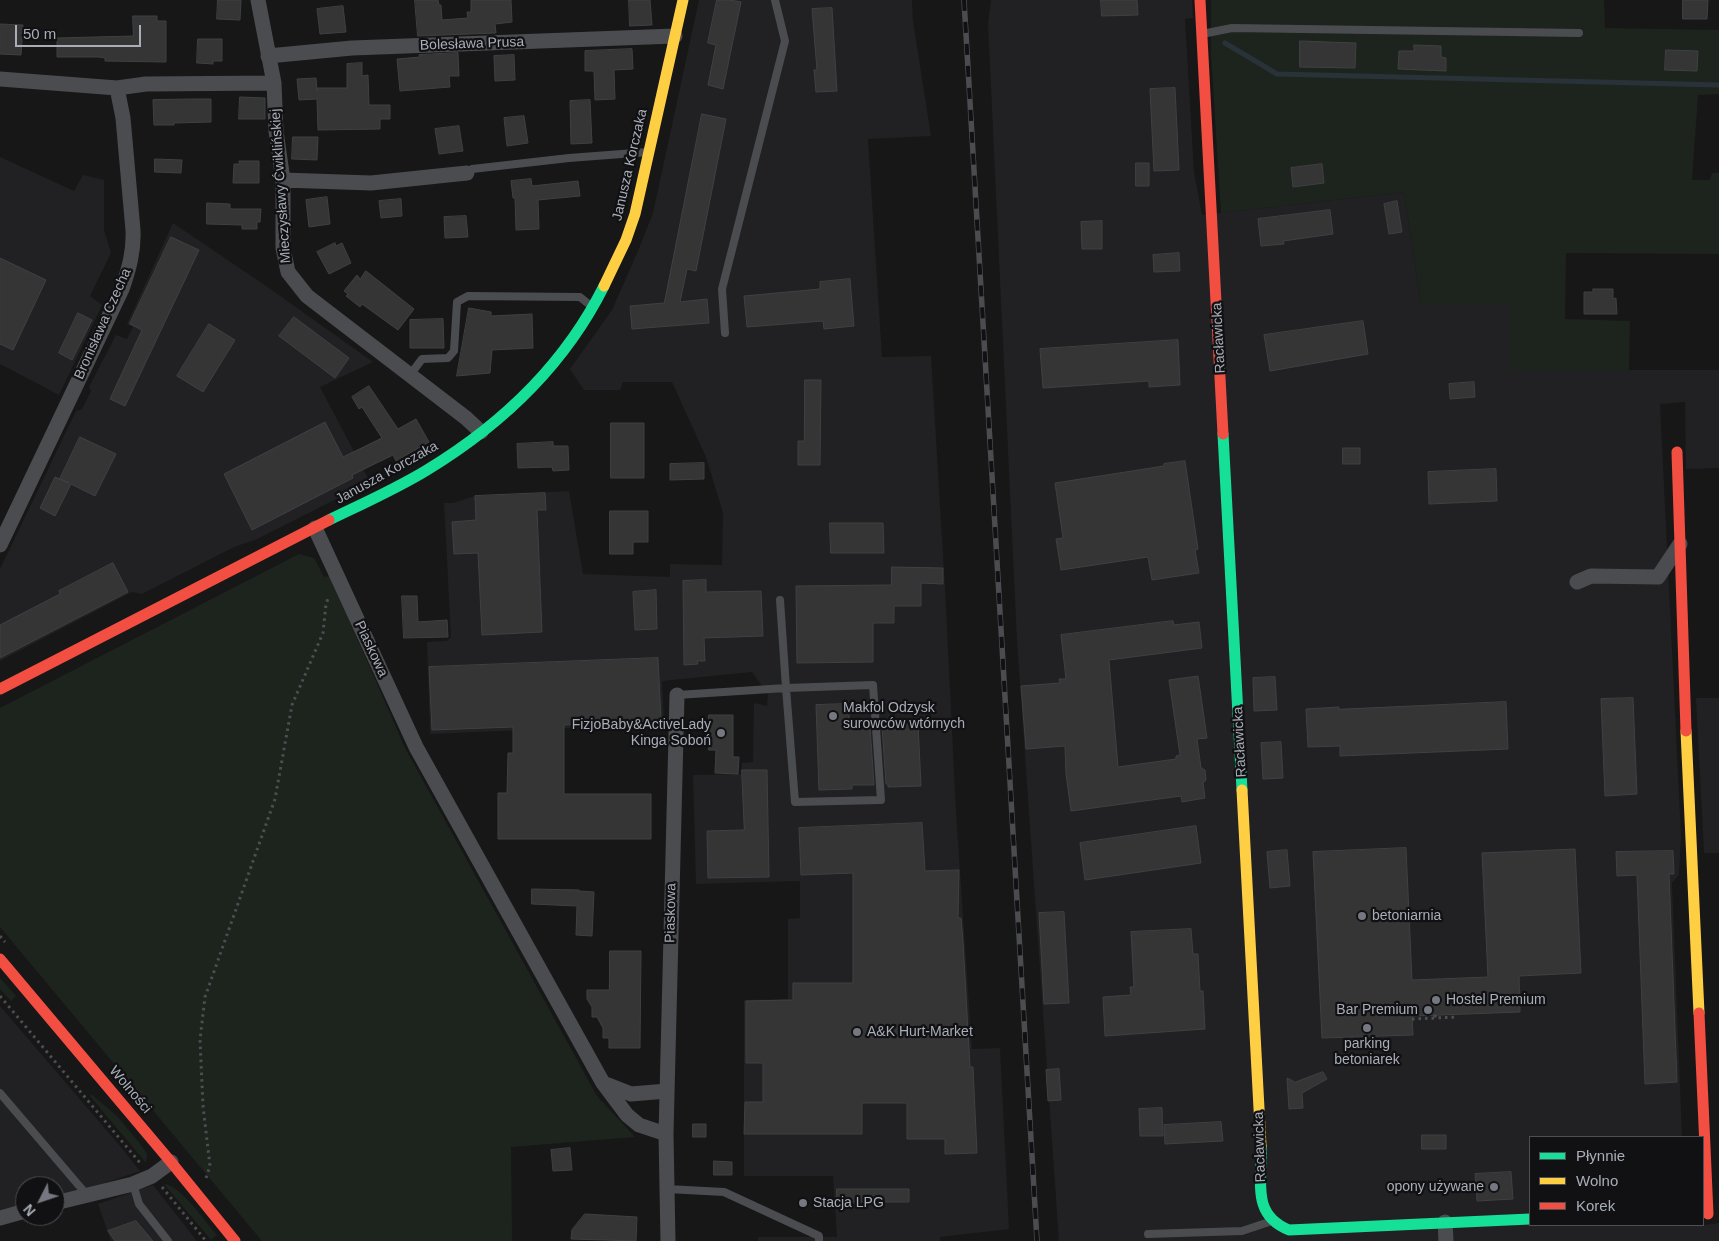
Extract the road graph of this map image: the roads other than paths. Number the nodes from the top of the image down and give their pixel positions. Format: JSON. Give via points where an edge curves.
{"nodes":[{"id":1,"x":258,"y":0,"type":"edge"},
{"id":2,"x":684,"y":0,"type":"edge"},
{"id":3,"x":775,"y":0,"type":"edge"},
{"id":4,"x":1200,"y":0,"type":"edge"},
{"id":5,"x":1580,"y":33,"type":"dead end"},
{"id":6,"x":1202,"y":34,"type":"junction"},
{"id":7,"x":675,"y":36,"type":"junction"},
{"id":8,"x":268,"y":56,"type":"junction"},
{"id":9,"x":0,"y":79,"type":"edge"},
{"id":10,"x":274,"y":83,"type":"junction"},
{"id":11,"x":118,"y":88,"type":"junction"},
{"id":12,"x":649,"y":152,"type":"junction"},
{"id":13,"x":467,"y":173,"type":"joint"},
{"id":14,"x":283,"y":180,"type":"junction"},
{"id":15,"x":592,"y":308,"type":"junction"},
{"id":16,"x":725,"y":333,"type":"dead end"},
{"id":17,"x":410,"y":375,"type":"junction"},
{"id":18,"x":481,"y":432,"type":"junction"},
{"id":19,"x":1677,"y":452,"type":"dead end"},
{"id":20,"x":315,"y":528,"type":"junction"},
{"id":21,"x":1680,"y":544,"type":"junction"},
{"id":22,"x":0,"y":545,"type":"edge"},
{"id":23,"x":1576,"y":582,"type":"dead end"},
{"id":24,"x":780,"y":600,"type":"dead end"},
{"id":25,"x":786,"y":688,"type":"junction"},
{"id":26,"x":0,"y":689,"type":"edge"},
{"id":27,"x":677,"y":695,"type":"joint"},
{"id":28,"x":0,"y":959,"type":"edge"},
{"id":29,"x":603,"y":1083,"type":"junction"},
{"id":30,"x":667,"y":1091,"type":"junction"},
{"id":31,"x":0,"y":1093,"type":"edge"},
{"id":32,"x":666,"y":1134,"type":"junction"},
{"id":33,"x":171,"y":1162,"type":"junction"},
{"id":34,"x":133,"y":1184,"type":"junction"},
{"id":35,"x":667,"y":1189,"type":"junction"},
{"id":36,"x":87,"y":1194,"type":"junction"},
{"id":37,"x":65,"y":1200,"type":"edge"},
{"id":38,"x":15,"y":1214,"type":"edge"},
{"id":39,"x":1710,"y":1214,"type":"edge"},
{"id":40,"x":0,"y":1218,"type":"edge"},
{"id":41,"x":1529,"y":1219,"type":"edge"},
{"id":42,"x":1271,"y":1222,"type":"junction"},
{"id":43,"x":1445,"y":1222,"type":"junction"},
{"id":44,"x":1148,"y":1234,"type":"dead end"},
{"id":45,"x":168,"y":1241,"type":"edge"},
{"id":46,"x":235,"y":1241,"type":"edge"},
{"id":47,"x":668,"y":1241,"type":"edge"},
{"id":48,"x":820,"y":1241,"type":"edge"},
{"id":49,"x":1446,"y":1241,"type":"edge"}],
"edges":[{"from":1,"to":8,"type":"street","name":"Mieczysławy Ćwiklińskiej"},
{"from":2,"to":7,"type":"street","name":"Janusza Korczaka"},
{"from":3,"to":16,"type":"lane","via":[[785,41],[722,288]]},
{"from":4,"to":6,"type":"street","name":"Racławicka"},
{"from":5,"to":6,"type":"lane","via":[[1232,28]]},
{"from":6,"to":42,"type":"street","name":"Racławicka","via":[[1262,1205]]},
{"from":7,"to":8,"type":"street","name":"Bolesława Prusa","via":[[352,48]]},
{"from":7,"to":12,"type":"street","name":"Janusza Korczaka"},
{"from":8,"to":10,"type":"street","name":"Mieczysławy Ćwiklińskiej"},
{"from":9,"to":11,"type":"street"},
{"from":10,"to":11,"type":"street","via":[[146,84]]},
{"from":10,"to":14,"type":"street","name":"Mieczysławy Ćwiklińskiej"},
{"from":11,"to":22,"type":"street","name":"Bronisława Czecha","via":[[134,244],[130,266]]},
{"from":12,"to":13,"type":"lane","via":[[472,169]]},
{"from":12,"to":15,"type":"street","name":"Janusza Korczaka","via":[[629,234]]},
{"from":13,"to":14,"type":"street","via":[[371,183]]},
{"from":14,"to":17,"type":"street","name":"Mieczysławy Ćwiklińskiej","via":[[283,248],[288,272],[307,296]]},
{"from":15,"to":17,"type":"lane","via":[[580,298],[468,296],[457,302],[454,351],[448,358],[422,359]]},
{"from":15,"to":18,"type":"street","name":"Janusza Korczaka","via":[[560,354],[522,398]]},
{"from":17,"to":18,"type":"street","name":"Mieczysławy Ćwiklińskiej"},
{"from":18,"to":20,"type":"street","name":"Janusza Korczaka","via":[[425,472]]},
{"from":19,"to":21,"type":"street"},
{"from":20,"to":26,"type":"street","name":"Janusza Korczaka"},
{"from":20,"to":29,"type":"street","name":"Piaskowa","via":[[416,747]]},
{"from":21,"to":23,"type":"street","via":[[1658,577],[1591,576]]},
{"from":21,"to":39,"type":"street"},
{"from":24,"to":25,"type":"lane","name":"Piaskowa"},
{"from":25,"to":25,"type":"lane","name":"Piaskowa","via":[[873,685],[880,800],[795,802]]},
{"from":25,"to":27,"type":"lane","name":"Piaskowa"},
{"from":27,"to":30,"type":"street","name":"Piaskowa"},
{"from":28,"to":33,"type":"street","name":"Wolności"},
{"from":29,"to":30,"type":"street","via":[[631,1094]]},
{"from":29,"to":32,"type":"street","name":"Piaskowa","via":[[627,1115],[639,1125]]},
{"from":30,"to":32,"type":"street","name":"Piaskowa"},
{"from":31,"to":36,"type":"lane"},
{"from":32,"to":35,"type":"street","name":"Piaskowa"},
{"from":33,"to":34,"type":"street","via":[[152,1176]]},
{"from":33,"to":46,"type":"street","name":"Wolności"},
{"from":34,"to":36,"type":"street"},
{"from":34,"to":45,"type":"lane","via":[[139,1204]]},
{"from":35,"to":47,"type":"street","name":"Piaskowa"},
{"from":35,"to":48,"type":"lane","via":[[724,1192],[819,1236]]},
{"from":36,"to":37,"type":"street"},
{"from":38,"to":40,"type":"street"},
{"from":41,"to":43,"type":"street"},
{"from":42,"to":43,"type":"street","via":[[1289,1230]]},
{"from":42,"to":44,"type":"lane","via":[[1242,1231]]},
{"from":43,"to":49,"type":"street"}]}
